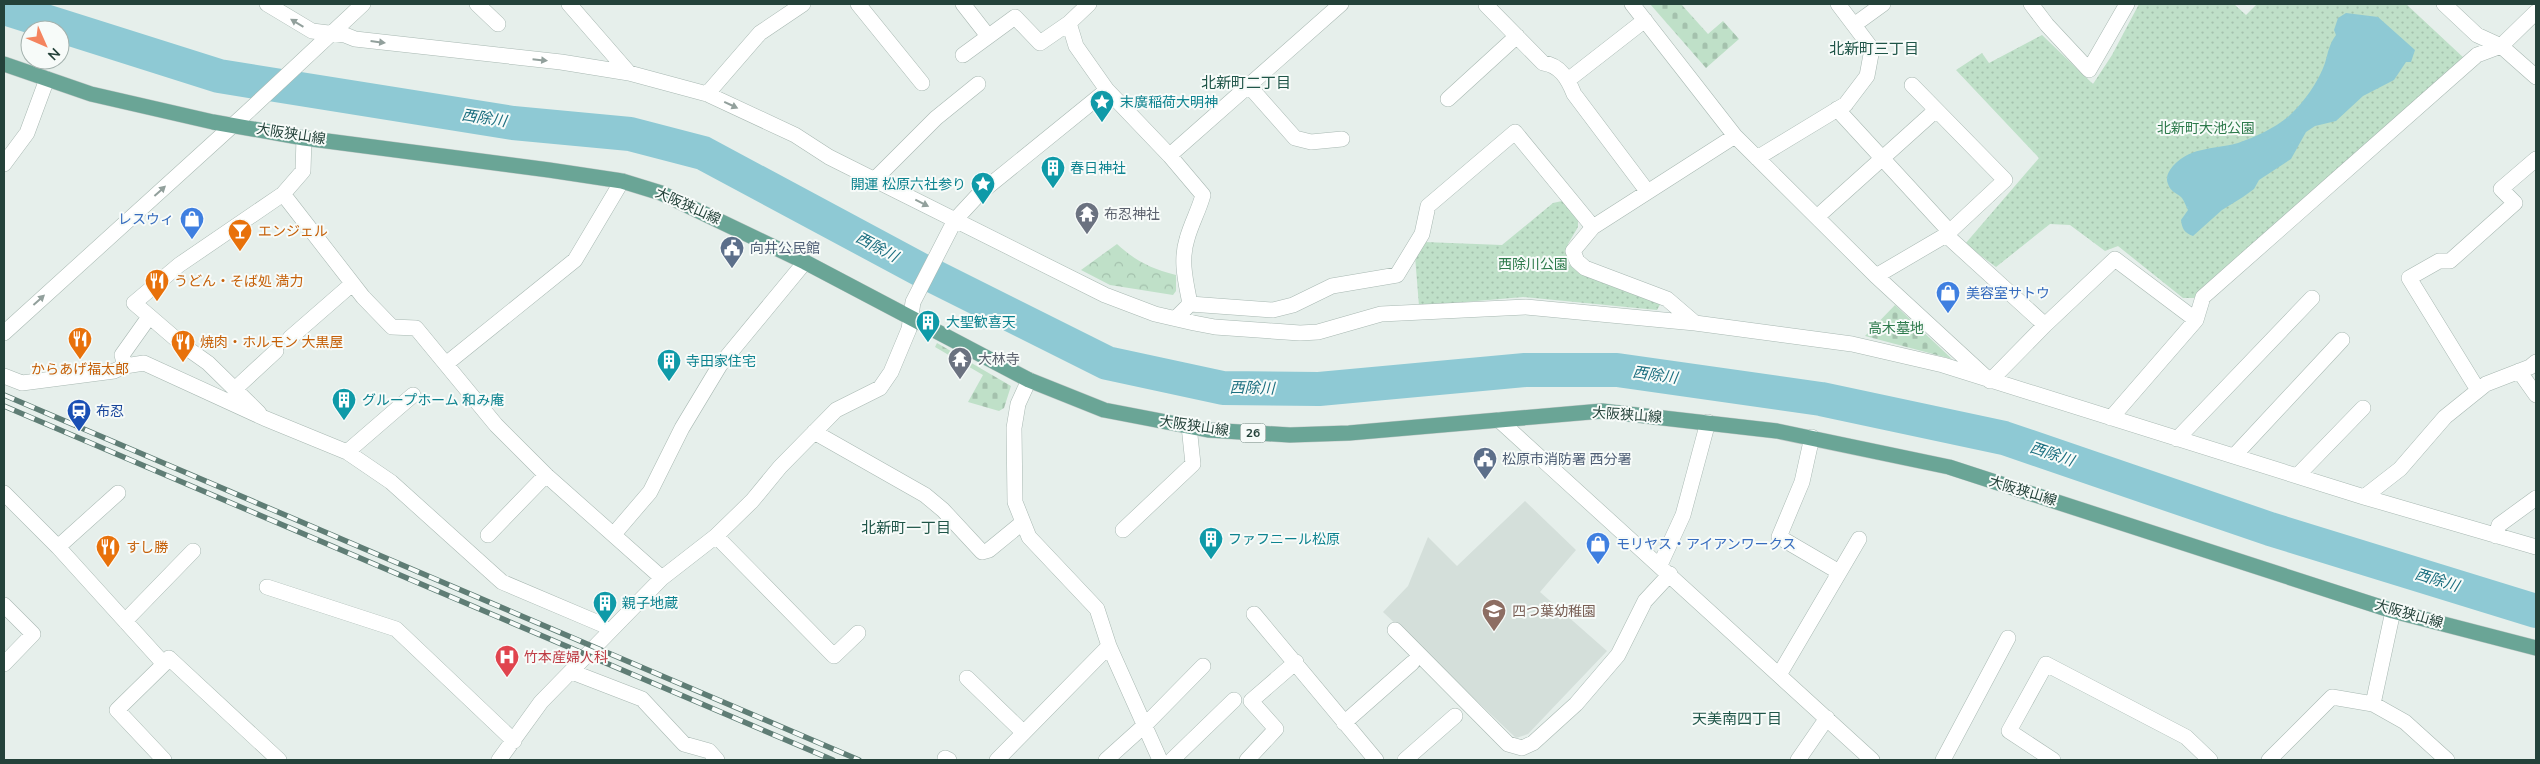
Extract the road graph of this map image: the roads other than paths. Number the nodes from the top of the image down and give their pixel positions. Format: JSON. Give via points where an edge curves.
{"nodes":[{"id":1,"x":267,"y":4,"type":"edge"},
{"id":2,"x":363,"y":4,"type":"edge"},
{"id":3,"x":477,"y":4,"type":"edge"},
{"id":4,"x":570,"y":4,"type":"edge"},
{"id":5,"x":803,"y":4,"type":"edge"},
{"id":6,"x":858,"y":4,"type":"edge"},
{"id":7,"x":963,"y":4,"type":"edge"},
{"id":8,"x":1089,"y":4,"type":"edge"},
{"id":9,"x":1341,"y":4,"type":"edge"},
{"id":10,"x":1486,"y":4,"type":"edge"},
{"id":11,"x":1632,"y":4,"type":"edge"},
{"id":12,"x":1838,"y":4,"type":"edge"},
{"id":13,"x":1883,"y":4,"type":"edge"},
{"id":14,"x":2031,"y":4,"type":"edge"},
{"id":15,"x":2127,"y":4,"type":"edge"},
{"id":16,"x":2444,"y":4,"type":"edge"},
{"id":17,"x":2536,"y":12,"type":"edge"},
{"id":18,"x":1071,"y":14,"type":"edge"},
{"id":19,"x":1645,"y":20,"type":"junction"},
{"id":20,"x":498,"y":24,"type":"dead end"},
{"id":21,"x":1854,"y":25,"type":"junction"},
{"id":22,"x":988,"y":36,"type":"junction"},
{"id":23,"x":1517,"y":36,"type":"junction"},
{"id":24,"x":326,"y":37,"type":"junction"},
{"id":25,"x":2501,"y":46,"type":"junction"},
{"id":26,"x":962,"y":55,"type":"dead end"},
{"id":27,"x":4,"y":64,"type":"edge"},
{"id":28,"x":629,"y":73,"type":"junction"},
{"id":29,"x":2536,"y":77,"type":"edge"},
{"id":30,"x":47,"y":80,"type":"junction"},
{"id":31,"x":1568,"y":80,"type":"junction"},
{"id":32,"x":922,"y":83,"type":"dead end"},
{"id":33,"x":978,"y":84,"type":"dead end"},
{"id":34,"x":1912,"y":85,"type":"dead end"},
{"id":35,"x":1249,"y":86,"type":"junction"},
{"id":36,"x":1107,"y":90,"type":"junction"},
{"id":37,"x":707,"y":94,"type":"junction"},
{"id":38,"x":1448,"y":99,"type":"dead end"},
{"id":39,"x":1846,"y":104,"type":"junction"},
{"id":40,"x":1936,"y":110,"type":"junction"},
{"id":41,"x":238,"y":121,"type":"junction"},
{"id":42,"x":1735,"y":136,"type":"junction"},
{"id":43,"x":304,"y":138,"type":"junction"},
{"id":44,"x":1342,"y":140,"type":"dead end"},
{"id":45,"x":1170,"y":155,"type":"junction"},
{"id":46,"x":1756,"y":158,"type":"junction"},
{"id":47,"x":1882,"y":158,"type":"junction"},
{"id":48,"x":2536,"y":159,"type":"edge"},
{"id":49,"x":4,"y":164,"type":"edge"},
{"id":50,"x":875,"y":179,"type":"junction"},
{"id":51,"x":622,"y":182,"type":"junction"},
{"id":52,"x":1648,"y":190,"type":"junction"},
{"id":53,"x":283,"y":194,"type":"junction"},
{"id":54,"x":1817,"y":217,"type":"junction"},
{"id":55,"x":953,"y":222,"type":"junction"},
{"id":56,"x":1592,"y":227,"type":"junction"},
{"id":57,"x":1948,"y":234,"type":"junction"},
{"id":58,"x":805,"y":262,"type":"junction"},
{"id":59,"x":1876,"y":276,"type":"junction"},
{"id":60,"x":352,"y":284,"type":"junction"},
{"id":61,"x":2312,"y":298,"type":"dead end"},
{"id":62,"x":1190,"y":304,"type":"junction"},
{"id":63,"x":911,"y":312,"type":"junction"},
{"id":64,"x":149,"y":317,"type":"junction"},
{"id":65,"x":1177,"y":318,"type":"junction"},
{"id":66,"x":2196,"y":320,"type":"junction"},
{"id":67,"x":1696,"y":323,"type":"junction"},
{"id":68,"x":2045,"y":325,"type":"junction"},
{"id":69,"x":4,"y":333,"type":"edge"},
{"id":70,"x":290,"y":338,"type":"dead end"},
{"id":71,"x":2342,"y":340,"type":"dead end"},
{"id":72,"x":276,"y":351,"type":"dead end"},
{"id":73,"x":2536,"y":362,"type":"edge"},
{"id":74,"x":446,"y":364,"type":"junction"},
{"id":75,"x":125,"y":366,"type":"junction"},
{"id":76,"x":2519,"y":371,"type":"junction"},
{"id":77,"x":4,"y":376,"type":"edge"},
{"id":78,"x":1029,"y":380,"type":"junction"},
{"id":79,"x":1990,"y":380,"type":"junction"},
{"id":80,"x":236,"y":388,"type":"junction"},
{"id":81,"x":2478,"y":390,"type":"junction"},
{"id":82,"x":413,"y":395,"type":"dead end"},
{"id":83,"x":2536,"y":396,"type":"edge"},
{"id":84,"x":2362,"y":408,"type":"dead end"},
{"id":85,"x":264,"y":418,"type":"junction"},
{"id":86,"x":2111,"y":418,"type":"junction"},
{"id":87,"x":1499,"y":420,"type":"junction"},
{"id":88,"x":1708,"y":422,"type":"junction"},
{"id":89,"x":1189,"y":426,"type":"junction"},
{"id":90,"x":814,"y":432,"type":"junction"},
{"id":91,"x":1812,"y":437,"type":"junction"},
{"id":92,"x":2177,"y":438,"type":"junction"},
{"id":93,"x":347,"y":452,"type":"junction"},
{"id":94,"x":2234,"y":456,"type":"junction"},
{"id":95,"x":546,"y":475,"type":"junction"},
{"id":96,"x":2297,"y":476,"type":"junction"},
{"id":97,"x":4,"y":493,"type":"edge"},
{"id":98,"x":118,"y":493,"type":"dead end"},
{"id":99,"x":2364,"y":497,"type":"junction"},
{"id":100,"x":2536,"y":498,"type":"edge"},
{"id":101,"x":1022,"y":523,"type":"junction"},
{"id":102,"x":1122,"y":530,"type":"dead end"},
{"id":103,"x":614,"y":534,"type":"junction"},
{"id":104,"x":488,"y":535,"type":"dead end"},
{"id":105,"x":716,"y":536,"type":"junction"},
{"id":106,"x":2496,"y":536,"type":"junction"},
{"id":107,"x":1859,"y":539,"type":"dead end"},
{"id":108,"x":58,"y":547,"type":"junction"},
{"id":109,"x":2536,"y":548,"type":"edge"},
{"id":110,"x":193,"y":551,"type":"dead end"},
{"id":111,"x":1665,"y":570,"type":"junction"},
{"id":112,"x":1839,"y":572,"type":"junction"},
{"id":113,"x":662,"y":578,"type":"junction"},
{"id":114,"x":266,"y":587,"type":"dead end"},
{"id":115,"x":4,"y":605,"type":"edge"},
{"id":116,"x":2393,"y":611,"type":"junction"},
{"id":117,"x":1254,"y":614,"type":"dead end"},
{"id":118,"x":125,"y":622,"type":"junction"},
{"id":119,"x":605,"y":627,"type":"junction"},
{"id":120,"x":1396,"y":630,"type":"dead end"},
{"id":121,"x":858,"y":633,"type":"dead end"},
{"id":122,"x":2008,"y":638,"type":"dead end"},
{"id":123,"x":1109,"y":646,"type":"junction"},
{"id":124,"x":2536,"y":648,"type":"edge"},
{"id":125,"x":1296,"y":662,"type":"junction"},
{"id":126,"x":1412,"y":663,"type":"dead end"},
{"id":127,"x":4,"y":664,"type":"edge"},
{"id":128,"x":164,"y":664,"type":"junction"},
{"id":129,"x":1202,"y":666,"type":"dead end"},
{"id":130,"x":572,"y":672,"type":"junction"},
{"id":131,"x":1779,"y":675,"type":"junction"},
{"id":132,"x":967,"y":678,"type":"dead end"},
{"id":133,"x":1234,"y":700,"type":"dead end"},
{"id":134,"x":2373,"y":704,"type":"junction"},
{"id":135,"x":1455,"y":716,"type":"dead end"},
{"id":136,"x":1827,"y":718,"type":"junction"},
{"id":137,"x":1344,"y":723,"type":"junction"},
{"id":138,"x":1146,"y":724,"type":"junction"},
{"id":139,"x":1023,"y":732,"type":"junction"},
{"id":140,"x":514,"y":741,"type":"junction"},
{"id":141,"x":2045,"y":758,"type":"edge"},
{"id":142,"x":164,"y":760,"type":"edge"},
{"id":143,"x":280,"y":760,"type":"edge"},
{"id":144,"x":499,"y":760,"type":"edge"},
{"id":145,"x":717,"y":760,"type":"edge"},
{"id":146,"x":997,"y":760,"type":"edge"},
{"id":147,"x":1106,"y":760,"type":"edge"},
{"id":148,"x":1160,"y":760,"type":"edge"},
{"id":149,"x":1172,"y":760,"type":"edge"},
{"id":150,"x":1247,"y":760,"type":"edge"},
{"id":151,"x":1376,"y":760,"type":"edge"},
{"id":152,"x":1405,"y":760,"type":"edge"},
{"id":153,"x":1798,"y":760,"type":"edge"},
{"id":154,"x":1872,"y":760,"type":"edge"},
{"id":155,"x":1943,"y":760,"type":"edge"},
{"id":156,"x":2210,"y":760,"type":"edge"},
{"id":157,"x":2269,"y":760,"type":"edge"},
{"id":158,"x":2447,"y":760,"type":"edge"}],
"edges":[{"from":24,"to":1,"type":"street","one_way":true},
{"from":2,"to":24,"type":"street"},
{"from":3,"to":20,"type":"street"},
{"from":4,"to":28,"type":"street"},
{"from":5,"to":37,"type":"street","via":[[760,33]]},
{"from":6,"to":32,"type":"street"},
{"from":7,"to":22,"type":"street"},
{"from":8,"to":18,"type":"street"},
{"from":9,"to":35,"type":"street"},
{"from":10,"to":23,"type":"street"},
{"from":11,"to":19,"type":"street"},
{"from":12,"to":21,"type":"street"},
{"from":13,"to":21,"type":"street"},
{"from":14,"to":15,"type":"street","via":[[2089,70]]},
{"from":16,"to":25,"type":"street","via":[[2477,35]]},
{"from":17,"to":25,"type":"street"},
{"from":18,"to":22,"type":"street","via":[[1040,43],[1015,17]]},
{"from":18,"to":36,"type":"street","via":[[1076,46]]},
{"from":19,"to":31,"type":"street"},
{"from":19,"to":42,"type":"street"},
{"from":21,"to":39,"type":"street","via":[[1872,48],[1867,76]]},
{"from":22,"to":26,"type":"street"},
{"from":23,"to":31,"type":"street","via":[[1542,63],[1553,64]]},
{"from":23,"to":38,"type":"street"},
{"from":24,"to":28,"type":"street","one_way":true},
{"from":24,"to":41,"type":"street"},
{"from":25,"to":29,"type":"street"},
{"from":25,"to":66,"type":"street","via":[[2477,55],[2204,297]]},
{"from":27,"to":30,"type":"main road","name":"大阪狭山線","number":"26"},
{"from":28,"to":37,"type":"street"},
{"from":30,"to":41,"type":"main road","name":"大阪狭山線","number":"26","via":[[91,94]]},
{"from":30,"to":49,"type":"street","via":[[28,133]]},
{"from":31,"to":52,"type":"street","via":[[1574,94]]},
{"from":33,"to":50,"type":"street","via":[[936,118]]},
{"from":34,"to":40,"type":"street"},
{"from":35,"to":44,"type":"street","via":[[1295,138],[1311,142]]},
{"from":35,"to":45,"type":"street"},
{"from":36,"to":45,"type":"street"},
{"from":36,"to":55,"type":"street","via":[[980,193]]},
{"from":37,"to":50,"type":"street","one_way":true,"via":[[795,135],[829,157]]},
{"from":39,"to":46,"type":"street"},
{"from":39,"to":47,"type":"street"},
{"from":40,"to":47,"type":"street"},
{"from":40,"to":57,"type":"street","via":[[2005,180]]},
{"from":41,"to":43,"type":"main road","name":"大阪狭山線","number":"26"},
{"from":69,"to":41,"type":"street","one_way":true},
{"from":42,"to":46,"type":"street"},
{"from":42,"to":52,"type":"street"},
{"from":43,"to":51,"type":"main road","name":"大阪狭山線","number":"26"},
{"from":43,"to":53,"type":"street","via":[[303,171]]},
{"from":45,"to":62,"type":"street","via":[[1202,195],[1184,255]]},
{"from":46,"to":54,"type":"street"},
{"from":47,"to":54,"type":"street"},
{"from":47,"to":57,"type":"street"},
{"from":48,"to":81,"type":"street","via":[[2501,189],[2515,203],[2450,261],[2439,261],[2409,278]]},
{"from":50,"to":55,"type":"street","one_way":true},
{"from":51,"to":58,"type":"main road","name":"大阪狭山線","number":"26","via":[[697,208]]},
{"from":51,"to":74,"type":"street","via":[[575,260]]},
{"from":52,"to":56,"type":"street"},
{"from":53,"to":60,"type":"street"},
{"from":53,"to":64,"type":"street","via":[[178,265],[134,303]]},
{"from":54,"to":59,"type":"street"},
{"from":55,"to":63,"type":"street"},
{"from":55,"to":65,"type":"street","via":[[1105,295],[1155,314]]},
{"from":56,"to":62,"type":"street","via":[[1515,132],[1428,206],[1422,234],[1397,274],[1332,286],[1293,305],[1273,310]]},
{"from":56,"to":67,"type":"street","via":[[1574,251],[1585,268],[1667,299]]},
{"from":57,"to":59,"type":"street"},
{"from":57,"to":68,"type":"street"},
{"from":58,"to":63,"type":"main road","name":"大阪狭山線","number":"26"},
{"from":58,"to":103,"type":"street","via":[[720,365],[682,428],[650,492]]},
{"from":59,"to":79,"type":"street"},
{"from":60,"to":70,"type":"street"},
{"from":60,"to":74,"type":"street","via":[[392,327],[416,328]]},
{"from":61,"to":92,"type":"street"},
{"from":62,"to":65,"type":"street"},
{"from":63,"to":78,"type":"main road","name":"大阪狭山線","number":"26"},
{"from":63,"to":90,"type":"street","via":[[908,329],[891,372],[880,388],[836,410]]},
{"from":64,"to":75,"type":"street","via":[[122,355]]},
{"from":64,"to":80,"type":"street"},
{"from":65,"to":67,"type":"street","via":[[1215,327],[1300,333],[1318,332],[1381,314],[1526,307]]},
{"from":66,"to":68,"type":"street","via":[[2115,259]]},
{"from":66,"to":86,"type":"street"},
{"from":67,"to":79,"type":"street","via":[[1852,344],[1943,365]]},
{"from":68,"to":79,"type":"street"},
{"from":71,"to":94,"type":"street"},
{"from":72,"to":80,"type":"street"},
{"from":73,"to":76,"type":"street"},
{"from":74,"to":95,"type":"street","via":[[496,425]]},
{"from":75,"to":77,"type":"street","via":[[114,371],[22,383]]},
{"from":75,"to":85,"type":"street","via":[[144,363]]},
{"from":76,"to":81,"type":"street"},
{"from":76,"to":83,"type":"street"},
{"from":78,"to":89,"type":"main road","name":"大阪狭山線","number":"26","via":[[1104,410]]},
{"from":78,"to":101,"type":"street","via":[[1018,404],[1014,428],[1015,502]]},
{"from":79,"to":86,"type":"street"},
{"from":80,"to":85,"type":"street"},
{"from":81,"to":99,"type":"street","via":[[2445,417],[2400,469]]},
{"from":82,"to":93,"type":"street"},
{"from":84,"to":96,"type":"street"},
{"from":85,"to":93,"type":"street"},
{"from":86,"to":92,"type":"street"},
{"from":87,"to":88,"type":"main road","name":"大阪狭山線","number":"26","via":[[1602,411]]},
{"from":87,"to":89,"type":"main road","name":"大阪狭山線","number":"26","via":[[1290,435]]},
{"from":87,"to":111,"type":"street"},
{"from":88,"to":91,"type":"main road","name":"大阪狭山線","number":"26"},
{"from":88,"to":111,"type":"street"},
{"from":89,"to":102,"type":"street","via":[[1193,464]]},
{"from":90,"to":101,"type":"street","via":[[926,495],[982,552]]},
{"from":90,"to":105,"type":"street"},
{"from":91,"to":112,"type":"street","via":[[1802,482],[1778,537]]},
{"from":91,"to":116,"type":"main road","name":"大阪狭山線","number":"26","via":[[1950,468]]},
{"from":92,"to":94,"type":"street"},
{"from":93,"to":119,"type":"street","via":[[390,482],[502,582]]},
{"from":94,"to":96,"type":"street"},
{"from":95,"to":103,"type":"street"},
{"from":95,"to":104,"type":"street"},
{"from":96,"to":99,"type":"street"},
{"from":97,"to":108,"type":"street"},
{"from":98,"to":108,"type":"street"},
{"from":99,"to":106,"type":"street"},
{"from":100,"to":106,"type":"street","via":[[2500,525]]},
{"from":101,"to":123,"type":"street","via":[[1029,537],[1097,608]]},
{"from":103,"to":113,"type":"street"},
{"from":105,"to":113,"type":"street"},
{"from":105,"to":121,"type":"street","via":[[834,656]]},
{"from":106,"to":109,"type":"street"},
{"from":107,"to":112,"type":"street"},
{"from":108,"to":118,"type":"street"},
{"from":110,"to":118,"type":"street"},
{"from":111,"to":120,"type":"street","via":[[1644,601],[1618,655],[1576,704],[1533,743],[1522,748],[1508,744]]},
{"from":111,"to":131,"type":"street"},
{"from":112,"to":131,"type":"street"},
{"from":113,"to":119,"type":"street"},
{"from":114,"to":140,"type":"street","via":[[396,629]]},
{"from":115,"to":127,"type":"street","via":[[33,634]]},
{"from":116,"to":124,"type":"main road","name":"大阪狭山線","number":"26"},
{"from":116,"to":134,"type":"street"},
{"from":117,"to":125,"type":"street"},
{"from":118,"to":128,"type":"street"},
{"from":119,"to":130,"type":"street"},
{"from":122,"to":155,"type":"street"},
{"from":123,"to":138,"type":"street"},
{"from":123,"to":139,"type":"street"},
{"from":125,"to":137,"type":"street"},
{"from":125,"to":150,"type":"street","via":[[1252,701],[1276,729]]},
{"from":126,"to":137,"type":"street"},
{"from":128,"to":142,"type":"street","via":[[116,710]]},
{"from":128,"to":143,"type":"street","via":[[169,658]]},
{"from":129,"to":138,"type":"street"},
{"from":130,"to":140,"type":"street","via":[[541,702]]},
{"from":130,"to":145,"type":"street","via":[[642,699],[684,744],[709,751]]},
{"from":131,"to":136,"type":"street"},
{"from":132,"to":139,"type":"street"},
{"from":133,"to":149,"type":"street"},
{"from":134,"to":157,"type":"street","via":[[2332,697]]},
{"from":134,"to":158,"type":"street","via":[[2405,722]]},
{"from":135,"to":152,"type":"street"},
{"from":136,"to":153,"type":"street"},
{"from":136,"to":154,"type":"street"},
{"from":137,"to":151,"type":"street"},
{"from":138,"to":147,"type":"street"},
{"from":138,"to":148,"type":"street"},
{"from":139,"to":146,"type":"street"},
{"from":140,"to":144,"type":"street"},
{"from":141,"to":156,"type":"street","via":[[2009,730],[2046,664],[2186,737]]}]}
